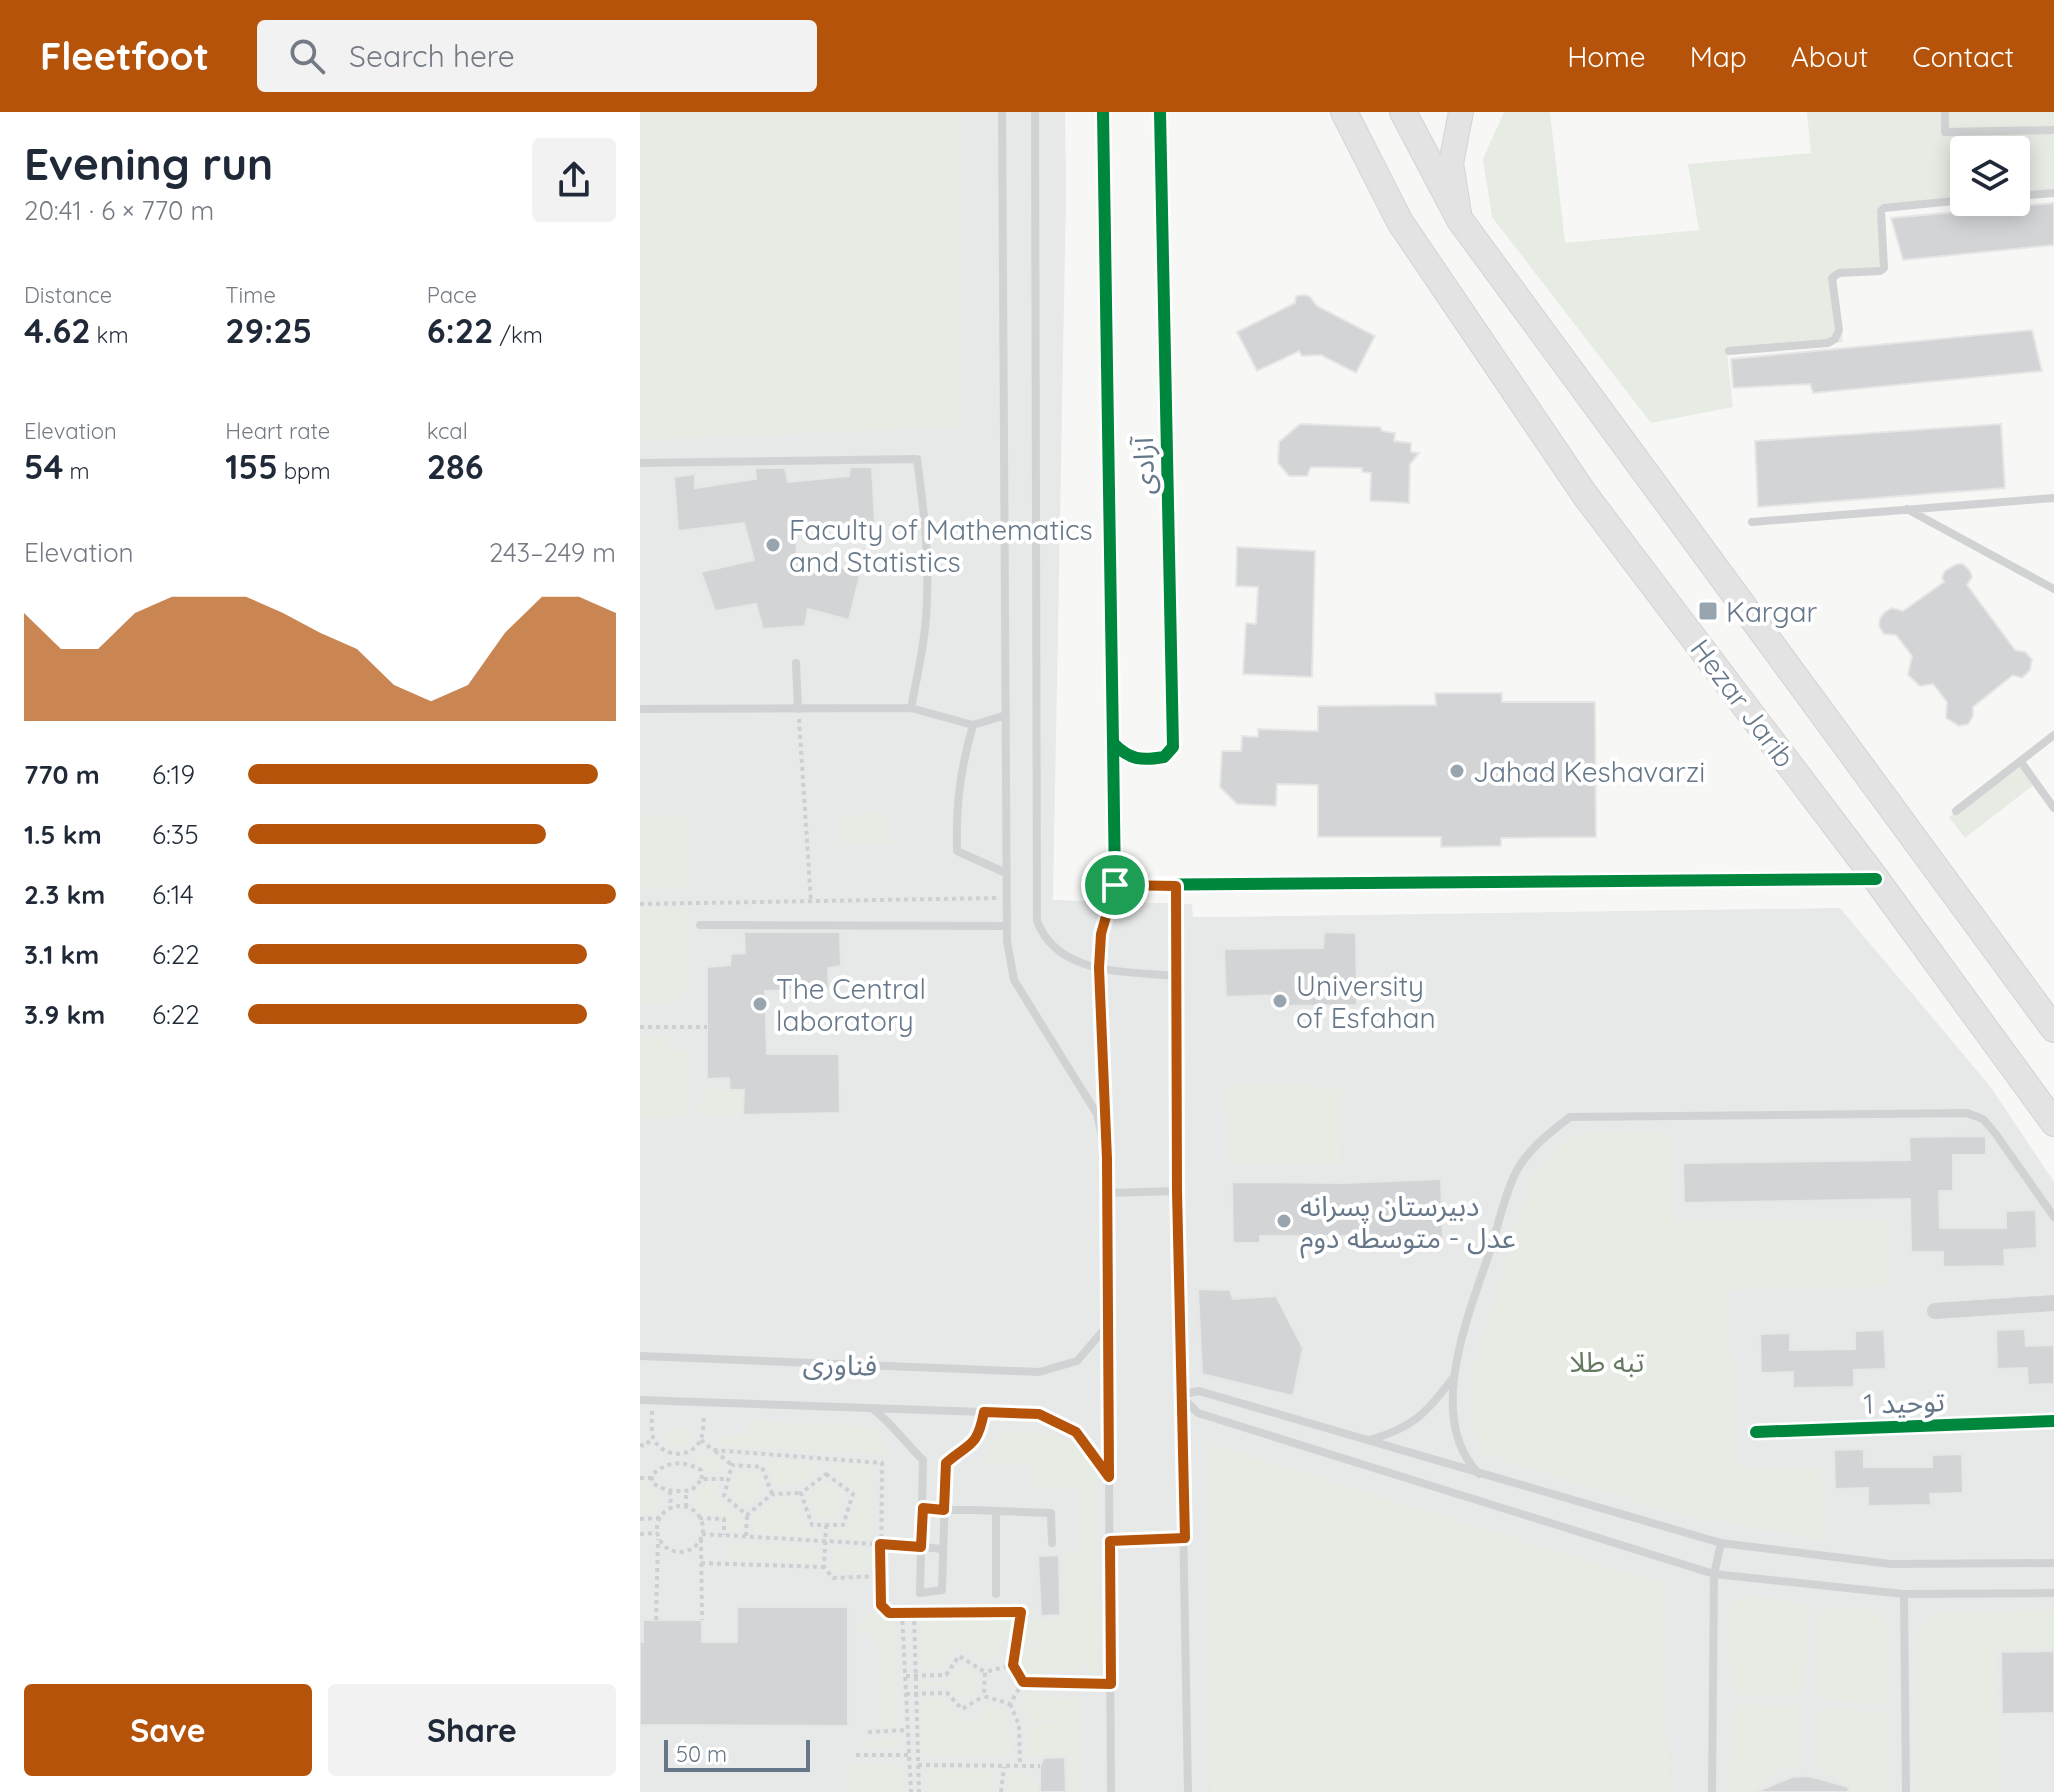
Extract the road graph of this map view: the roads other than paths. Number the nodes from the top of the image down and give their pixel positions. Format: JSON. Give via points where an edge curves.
{"nodes":[{"id":1,"x":1002,"y":112,"type":"edge"},
{"id":2,"x":1035,"y":112,"type":"edge"},
{"id":3,"x":1103,"y":112,"type":"edge"},
{"id":4,"x":1160,"y":112,"type":"edge"},
{"id":5,"x":1344,"y":112,"type":"edge"},
{"id":6,"x":1403,"y":112,"type":"edge"},
{"id":7,"x":1461,"y":112,"type":"edge"},
{"id":8,"x":1945,"y":112,"type":"edge"},
{"id":9,"x":2054,"y":130,"type":"edge"},
{"id":10,"x":2054,"y":193,"type":"edge"},
{"id":11,"x":2030,"y":195,"type":"edge"},
{"id":12,"x":1950,"y":201,"type":"edge"},
{"id":13,"x":1460,"y":220,"type":"junction"},
{"id":14,"x":1729,"y":351,"type":"dead end"},
{"id":15,"x":640,"y":463,"type":"edge"},
{"id":16,"x":2054,"y":498,"type":"edge"},
{"id":17,"x":1907,"y":509,"type":"junction"},
{"id":18,"x":1752,"y":522,"type":"dead end"},
{"id":19,"x":2054,"y":589,"type":"edge"},
{"id":20,"x":796,"y":663,"type":"dead end"},
{"id":21,"x":911,"y":708,"type":"junction"},
{"id":22,"x":640,"y":709,"type":"edge"},
{"id":23,"x":798,"y":709,"type":"junction"},
{"id":24,"x":1006,"y":715,"type":"junction"},
{"id":25,"x":973,"y":725,"type":"junction"},
{"id":26,"x":2054,"y":735,"type":"edge"},
{"id":27,"x":1113,"y":743,"type":"junction"},
{"id":28,"x":2021,"y":762,"type":"junction"},
{"id":29,"x":2054,"y":808,"type":"edge"},
{"id":30,"x":1956,"y":811,"type":"dead end"},
{"id":31,"x":1006,"y":873,"type":"junction"},
{"id":32,"x":1876,"y":879,"type":"junction"},
{"id":33,"x":1115,"y":885,"type":"junction"},
{"id":34,"x":1176,"y":886,"type":"junction"},
{"id":35,"x":700,"y":925,"type":"dead end"},
{"id":36,"x":1007,"y":926,"type":"junction"},
{"id":37,"x":1099,"y":968,"type":"junction"},
{"id":38,"x":1176,"y":976,"type":"junction"},
{"id":39,"x":2054,"y":1029,"type":"edge"},
{"id":40,"x":2054,"y":1123,"type":"edge"},
{"id":41,"x":1107,"y":1159,"type":"junction"},
{"id":42,"x":1177,"y":1191,"type":"junction"},
{"id":43,"x":1107,"y":1193,"type":"junction"},
{"id":44,"x":2054,"y":1217,"type":"edge"},
{"id":45,"x":2054,"y":1303,"type":"edge"},
{"id":46,"x":1935,"y":1311,"type":"dead end"},
{"id":47,"x":1108,"y":1325,"type":"junction"},
{"id":48,"x":640,"y":1356,"type":"edge"},
{"id":49,"x":1453,"y":1379,"type":"junction"},
{"id":50,"x":1180,"y":1395,"type":"junction"},
{"id":51,"x":640,"y":1400,"type":"edge"},
{"id":52,"x":872,"y":1409,"type":"junction"},
{"id":53,"x":984,"y":1412,"type":"junction"},
{"id":54,"x":2054,"y":1421,"type":"edge"},
{"id":55,"x":1756,"y":1432,"type":"dead end"},
{"id":56,"x":1367,"y":1440,"type":"junction"},
{"id":57,"x":1479,"y":1474,"type":"junction"},
{"id":58,"x":1109,"y":1477,"type":"junction"},
{"id":59,"x":923,"y":1508,"type":"junction"},
{"id":60,"x":944,"y":1510,"type":"junction"},
{"id":61,"x":996,"y":1512,"type":"junction"},
{"id":62,"x":1185,"y":1538,"type":"junction"},
{"id":63,"x":1110,"y":1541,"type":"junction"},
{"id":64,"x":1052,"y":1543,"type":"dead end"},
{"id":65,"x":1721,"y":1543,"type":"junction"},
{"id":66,"x":921,"y":1547,"type":"junction"},
{"id":67,"x":943,"y":1549,"type":"junction"},
{"id":68,"x":2054,"y":1563,"type":"edge"},
{"id":69,"x":1714,"y":1574,"type":"junction"},
{"id":70,"x":2054,"y":1593,"type":"edge"},
{"id":71,"x":996,"y":1594,"type":"dead end"},
{"id":72,"x":1904,"y":1594,"type":"junction"},
{"id":73,"x":1111,"y":1792,"type":"edge"},
{"id":74,"x":1188,"y":1792,"type":"edge"},
{"id":75,"x":1712,"y":1792,"type":"edge"},
{"id":76,"x":1906,"y":1792,"type":"edge"}],
"edges":[{"from":1,"to":24,"type":"lane"},
{"from":2,"to":37,"type":"lane","via":[[1037,921],[1051,947]]},
{"from":3,"to":27,"type":"street","name":"آزادی"},
{"from":4,"to":27,"type":"street","name":"آزادی","via":[[1173,747],[1164,757],[1141,761]]},
{"from":5,"to":32,"type":"main road","name":"Hezar Jarib","via":[[1400,222],[1585,495]]},
{"from":6,"to":13,"type":"main road","name":"Hezar Jarib"},
{"from":7,"to":13,"type":"main road","via":[[1451,163]]},
{"from":8,"to":9,"type":"lane","via":[[1945,132]]},
{"from":10,"to":11,"type":"lane"},
{"from":12,"to":14,"type":"lane","via":[[1881,211],[1884,268],[1832,278],[1839,330],[1835,339]]},
{"from":13,"to":39,"type":"main road","name":"Hezar Jarib"},
{"from":15,"to":21,"type":"lane","via":[[917,459],[927,598]]},
{"from":16,"to":17,"type":"lane"},
{"from":17,"to":18,"type":"lane"},
{"from":17,"to":19,"type":"lane"},
{"from":20,"to":23,"type":"lane"},
{"from":21,"to":23,"type":"lane"},
{"from":21,"to":25,"type":"lane"},
{"from":22,"to":23,"type":"lane"},
{"from":24,"to":25,"type":"lane"},
{"from":24,"to":31,"type":"lane"},
{"from":25,"to":31,"type":"lane","via":[[960,770],[957,851]]},
{"from":26,"to":28,"type":"lane"},
{"from":27,"to":33,"type":"street","name":"آزادی"},
{"from":28,"to":29,"type":"lane"},
{"from":28,"to":30,"type":"lane"},
{"from":31,"to":36,"type":"lane"},
{"from":32,"to":34,"type":"street"},
{"from":32,"to":40,"type":"main road","name":"Hezar Jarib"},
{"from":33,"to":34,"type":"street"},
{"from":33,"to":37,"type":"lane","via":[[1101,934]]},
{"from":34,"to":38,"type":"lane"},
{"from":35,"to":36,"type":"lane"},
{"from":36,"to":41,"type":"lane","via":[[1014,980],[1097,1114]]},
{"from":37,"to":38,"type":"lane"},
{"from":37,"to":41,"type":"lane"},
{"from":38,"to":42,"type":"lane"},
{"from":41,"to":43,"type":"lane"},
{"from":42,"to":43,"type":"lane"},
{"from":42,"to":50,"type":"lane"},
{"from":43,"to":47,"type":"lane"},
{"from":44,"to":49,"type":"lane","via":[[1995,1133],[1983,1119],[1967,1113],[1570,1117],[1539,1142],[1515,1174]]},
{"from":45,"to":46,"type":"street"},
{"from":47,"to":48,"type":"lane","name":"فناوری","via":[[1077,1361],[1039,1372]]},
{"from":47,"to":58,"type":"lane"},
{"from":49,"to":56,"type":"lane","via":[[1433,1404],[1397,1433]]},
{"from":49,"to":57,"type":"lane","via":[[1454,1428]]},
{"from":50,"to":56,"type":"lane","via":[[1199,1391]]},
{"from":50,"to":62,"type":"lane"},
{"from":50,"to":69,"type":"lane","via":[[1198,1413]]},
{"from":51,"to":52,"type":"lane","name":"فناوری"},
{"from":52,"to":53,"type":"lane","name":"فناوری"},
{"from":52,"to":59,"type":"lane","via":[[923,1460]]},
{"from":53,"to":58,"type":"lane","name":"فناوری","via":[[1039,1414],[1076,1432]]},
{"from":53,"to":60,"type":"lane","via":[[975,1441],[946,1463]]},
{"from":54,"to":55,"type":"street","name":"توحید 1"},
{"from":56,"to":57,"type":"lane"},
{"from":57,"to":65,"type":"lane"},
{"from":58,"to":63,"type":"lane"},
{"from":59,"to":60,"type":"lane"},
{"from":59,"to":66,"type":"lane"},
{"from":60,"to":61,"type":"lane"},
{"from":60,"to":67,"type":"lane"},
{"from":61,"to":64,"type":"lane","via":[[1051,1513]]},
{"from":61,"to":71,"type":"lane"},
{"from":62,"to":63,"type":"lane"},
{"from":62,"to":74,"type":"lane"},
{"from":63,"to":73,"type":"lane"},
{"from":65,"to":68,"type":"lane","via":[[1891,1564]]},
{"from":65,"to":69,"type":"lane"},
{"from":66,"to":67,"type":"lane"},
{"from":66,"to":67,"type":"lane","via":[[920,1593],[942,1590]]},
{"from":69,"to":72,"type":"lane"},
{"from":69,"to":75,"type":"lane"},
{"from":70,"to":72,"type":"lane"},
{"from":72,"to":76,"type":"lane"}]}
